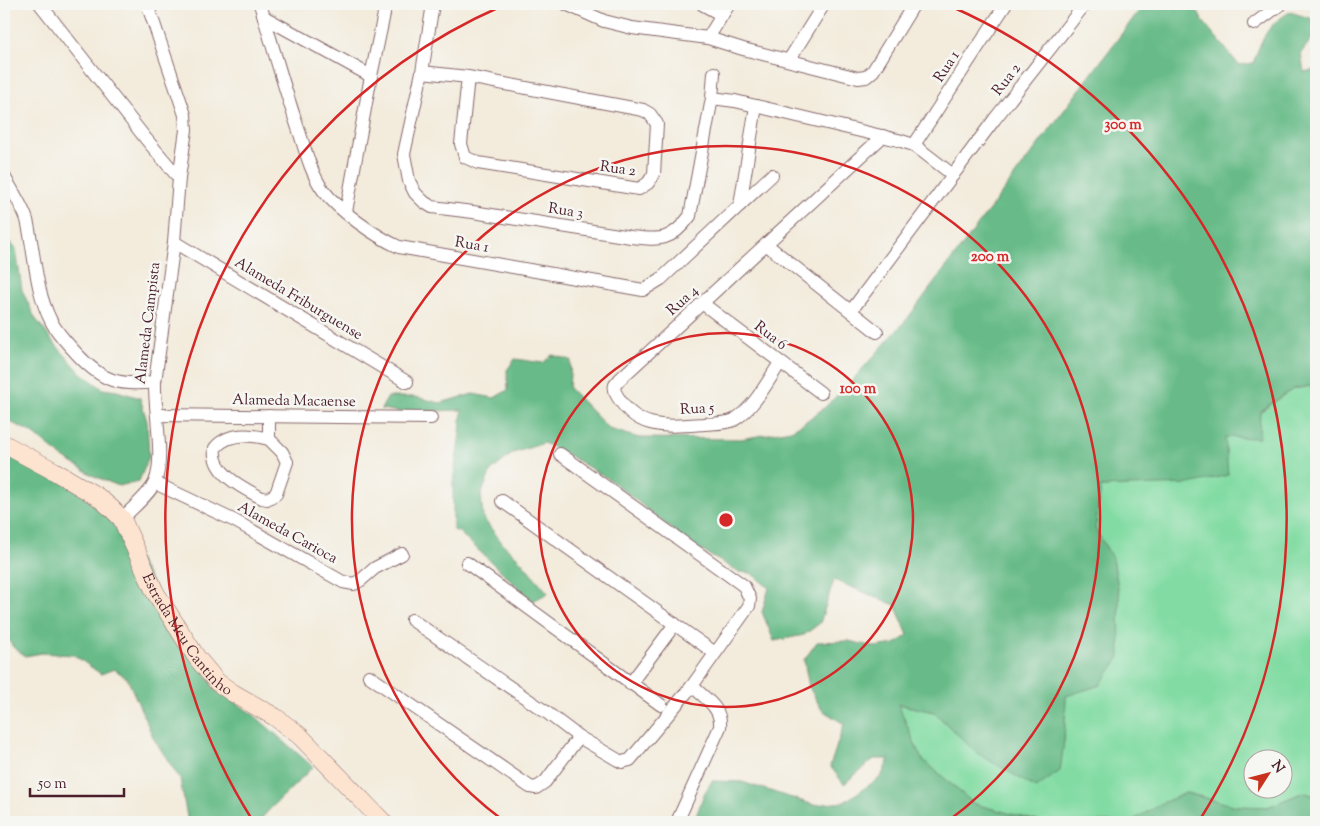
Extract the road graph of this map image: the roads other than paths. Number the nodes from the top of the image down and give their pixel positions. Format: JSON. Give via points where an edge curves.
{"nodes":[{"id":1,"x":40,"y":4,"type":"edge"},
{"id":2,"x":260,"y":4,"type":"edge"},
{"id":3,"x":383,"y":4,"type":"edge"},
{"id":4,"x":433,"y":4,"type":"edge"},
{"id":5,"x":566,"y":4,"type":"edge"},
{"id":6,"x":702,"y":4,"type":"edge"},
{"id":7,"x":824,"y":4,"type":"edge"},
{"id":8,"x":914,"y":4,"type":"edge"},
{"id":9,"x":1006,"y":4,"type":"edge"},
{"id":10,"x":1085,"y":4,"type":"edge"},
{"id":11,"x":1281,"y":4,"type":"edge"},
{"id":12,"x":149,"y":9,"type":"dead end"},
{"id":13,"x":725,"y":9,"type":"edge"},
{"id":14,"x":264,"y":17,"type":"junction"},
{"id":15,"x":1254,"y":24,"type":"dead end"},
{"id":16,"x":708,"y":38,"type":"junction"},
{"id":17,"x":789,"y":60,"type":"junction"},
{"id":18,"x":422,"y":72,"type":"junction"},
{"id":19,"x":714,"y":73,"type":"dead end"},
{"id":20,"x":371,"y":76,"type":"junction"},
{"id":21,"x":468,"y":77,"type":"junction"},
{"id":22,"x":712,"y":98,"type":"junction"},
{"id":23,"x":756,"y":106,"type":"junction"},
{"id":24,"x":883,"y":136,"type":"junction"},
{"id":25,"x":914,"y":145,"type":"junction"},
{"id":26,"x":772,"y":175,"type":"dead end"},
{"id":27,"x":952,"y":175,"type":"junction"},
{"id":28,"x":4,"y":176,"type":"edge"},
{"id":29,"x":179,"y":178,"type":"junction"},
{"id":30,"x":740,"y":205,"type":"junction"},
{"id":31,"x":346,"y":212,"type":"junction"},
{"id":32,"x":174,"y":242,"type":"junction"},
{"id":33,"x":767,"y":245,"type":"junction"},
{"id":34,"x":702,"y":303,"type":"junction"},
{"id":35,"x":851,"y":311,"type":"junction"},
{"id":36,"x":877,"y":332,"type":"dead end"},
{"id":37,"x":780,"y":363,"type":"junction"},
{"id":38,"x":620,"y":379,"type":"joint"},
{"id":39,"x":155,"y":382,"type":"junction"},
{"id":40,"x":407,"y":382,"type":"dead end"},
{"id":41,"x":821,"y":393,"type":"dead end"},
{"id":42,"x":157,"y":415,"type":"junction"},
{"id":43,"x":269,"y":416,"type":"junction"},
{"id":44,"x":431,"y":418,"type":"dead end"},
{"id":45,"x":269,"y":439,"type":"junction"},
{"id":46,"x":4,"y":444,"type":"edge"},
{"id":47,"x":560,"y":454,"type":"dead end"},
{"id":48,"x":155,"y":483,"type":"junction"},
{"id":49,"x":502,"y":501,"type":"dead end"},
{"id":50,"x":122,"y":519,"type":"junction"},
{"id":51,"x":402,"y":554,"type":"dead end"},
{"id":52,"x":466,"y":563,"type":"dead end"},
{"id":53,"x":412,"y":620,"type":"dead end"},
{"id":54,"x":675,"y":624,"type":"junction"},
{"id":55,"x":715,"y":653,"type":"junction"},
{"id":56,"x":369,"y":676,"type":"dead end"},
{"id":57,"x":630,"y":684,"type":"junction"},
{"id":58,"x":692,"y":686,"type":"junction"},
{"id":59,"x":660,"y":705,"type":"dead end"},
{"id":60,"x":579,"y":737,"type":"junction"},
{"id":61,"x":383,"y":822,"type":"edge"},
{"id":62,"x":677,"y":822,"type":"edge"}],
"edges":[{"from":1,"to":29,"type":"street"},
{"from":2,"to":14,"type":"street","name":"Rua 1"},
{"from":3,"to":20,"type":"street","via":[[384,14]]},
{"from":4,"to":18,"type":"street"},
{"from":5,"to":16,"type":"street","via":[[604,22]]},
{"from":6,"to":13,"type":"street"},
{"from":7,"to":17,"type":"street"},
{"from":8,"to":17,"type":"street","via":[[866,78]]},
{"from":9,"to":25,"type":"street","name":"Rua 1"},
{"from":10,"to":27,"type":"street","name":"Rua 2"},
{"from":11,"to":15,"type":"street"},
{"from":12,"to":29,"type":"street","name":"Alameda Campista","via":[[185,115]]},
{"from":13,"to":16,"type":"street"},
{"from":14,"to":20,"type":"street"},
{"from":14,"to":31,"type":"street","name":"Rua 1","via":[[314,172],[323,190]]},
{"from":16,"to":17,"type":"street"},
{"from":18,"to":21,"type":"street","name":"Rua 2"},
{"from":18,"to":22,"type":"street","name":"Rua 3","via":[[404,154],[409,181],[424,202],[432,207],[648,238],[668,237],[690,216]]},
{"from":19,"to":22,"type":"street","name":"Rua 3"},
{"from":20,"to":31,"type":"street"},
{"from":21,"to":21,"type":"street","name":"Rua 2","via":[[635,108],[650,114],[657,124],[655,168],[651,179],[639,189],[478,163],[466,157],[461,144]]},
{"from":22,"to":23,"type":"street"},
{"from":23,"to":24,"type":"street"},
{"from":23,"to":30,"type":"street"},
{"from":24,"to":25,"type":"street"},
{"from":24,"to":33,"type":"street","name":"Rua 4"},
{"from":25,"to":27,"type":"street"},
{"from":26,"to":30,"type":"street","name":"Rua 1"},
{"from":27,"to":35,"type":"street"},
{"from":28,"to":39,"type":"street","via":[[26,219],[34,267],[51,322],[96,373],[112,381],[133,384]]},
{"from":29,"to":32,"type":"street","name":"Alameda Campista"},
{"from":30,"to":31,"type":"street","name":"Rua 1","via":[[662,279],[643,290],[399,246],[381,238]]},
{"from":32,"to":39,"type":"street","name":"Alameda Campista"},
{"from":32,"to":40,"type":"street","name":"Alameda Friburguense"},
{"from":33,"to":34,"type":"street","name":"Rua 4"},
{"from":33,"to":35,"type":"street"},
{"from":34,"to":37,"type":"street","name":"Rua 6"},
{"from":34,"to":38,"type":"street","name":"Rua 4"},
{"from":35,"to":36,"type":"street"},
{"from":37,"to":38,"type":"street","name":"Rua 5","via":[[749,408],[729,422],[658,426],[642,420],[617,397],[614,390]]},
{"from":37,"to":41,"type":"street","name":"Rua 6"},
{"from":39,"to":42,"type":"street","name":"Alameda Campista"},
{"from":42,"to":43,"type":"street","name":"Alameda Macaense"},
{"from":42,"to":48,"type":"street","name":"Alameda Campista","via":[[159,468]]},
{"from":43,"to":44,"type":"street","name":"Alameda Macaense"},
{"from":43,"to":45,"type":"street"},
{"from":45,"to":45,"type":"street","via":[[226,438],[215,448],[214,457],[233,481],[262,498],[276,494],[287,462]]},
{"from":46,"to":50,"type":"street","name":"Estrada Meu Cantinho","via":[[98,497]]},
{"from":47,"to":55,"type":"street","via":[[744,586],[750,599],[749,606]]},
{"from":48,"to":50,"type":"street"},
{"from":48,"to":51,"type":"street","name":"Alameda Carioca","via":[[236,521],[343,582],[354,584]]},
{"from":49,"to":54,"type":"street"},
{"from":50,"to":61,"type":"street","name":"Estrada Meu Cantinho","via":[[155,592],[196,658],[217,682],[300,736]]},
{"from":52,"to":57,"type":"street"},
{"from":53,"to":60,"type":"street"},
{"from":54,"to":55,"type":"street"},
{"from":54,"to":57,"type":"street"},
{"from":55,"to":58,"type":"street"},
{"from":56,"to":60,"type":"street","via":[[530,788],[545,782]]},
{"from":57,"to":59,"type":"street"},
{"from":58,"to":60,"type":"street","via":[[630,760],[622,762]]},
{"from":58,"to":62,"type":"street","via":[[719,712],[721,720]]}]}
